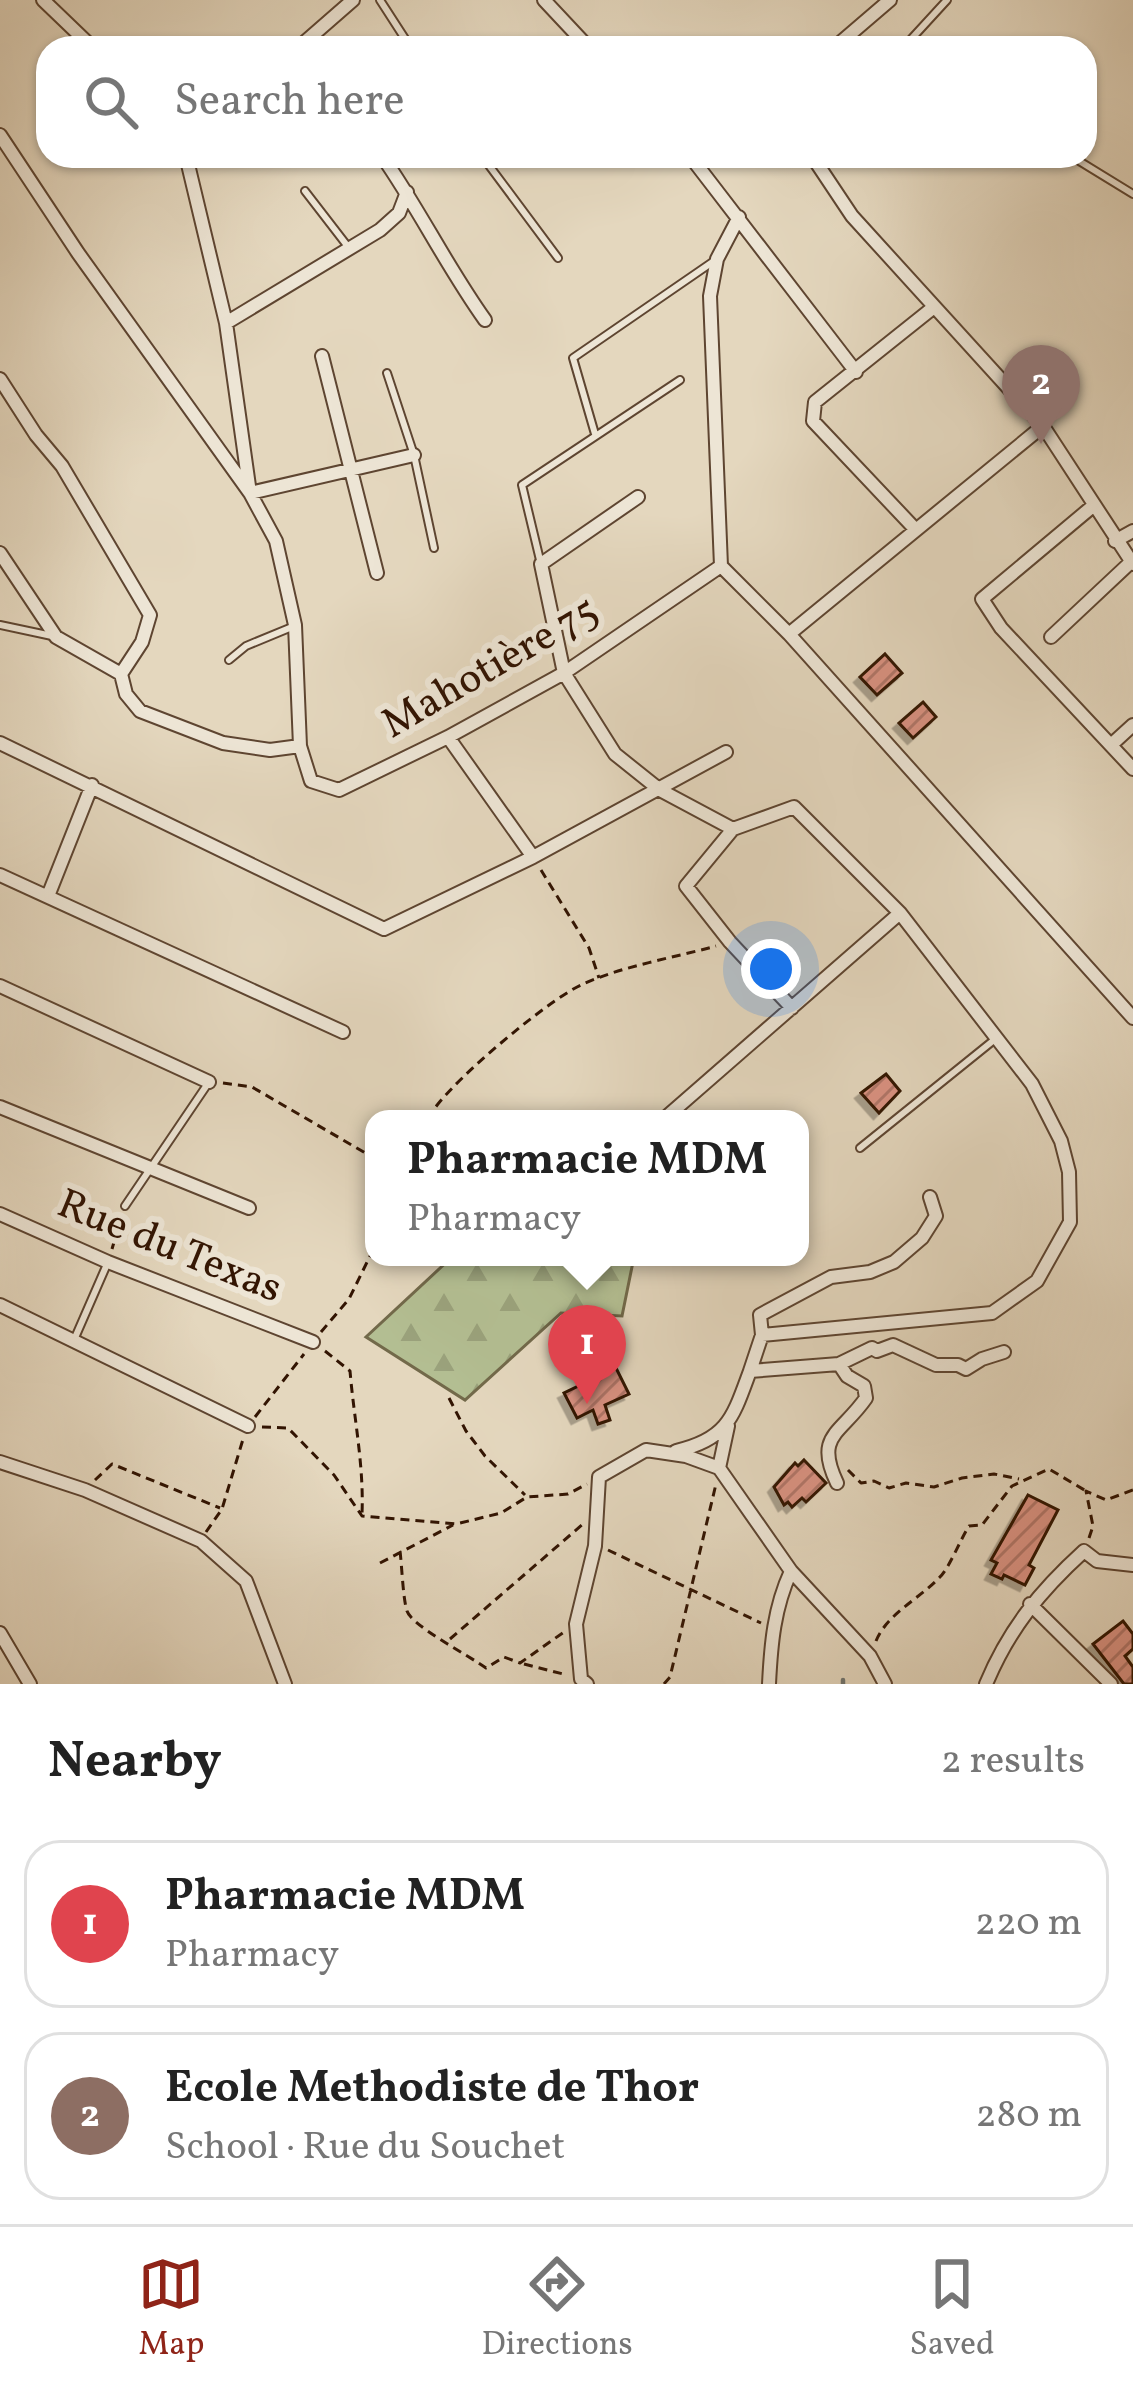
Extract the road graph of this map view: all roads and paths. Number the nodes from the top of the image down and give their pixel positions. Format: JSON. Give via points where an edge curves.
{"nodes":[{"id":1,"x":43,"y":0,"type":"edge"},
{"id":2,"x":353,"y":0,"type":"edge"},
{"id":3,"x":380,"y":0,"type":"edge"},
{"id":4,"x":544,"y":0,"type":"edge"},
{"id":5,"x":946,"y":0,"type":"edge"},
{"id":6,"x":886,"y":1,"type":"edge"},
{"id":7,"x":80,"y":36,"type":"edge"},
{"id":8,"x":314,"y":36,"type":"edge"},
{"id":9,"x":403,"y":36,"type":"edge"},
{"id":10,"x":578,"y":36,"type":"edge"},
{"id":11,"x":847,"y":36,"type":"edge"},
{"id":12,"x":914,"y":36,"type":"edge"},
{"id":13,"x":0,"y":135,"type":"edge"},
{"id":14,"x":190,"y":168,"type":"edge"},
{"id":15,"x":390,"y":168,"type":"edge"},
{"id":16,"x":491,"y":168,"type":"edge"},
{"id":17,"x":699,"y":168,"type":"edge"},
{"id":18,"x":820,"y":168,"type":"edge"},
{"id":19,"x":1091,"y":168,"type":"edge"},
{"id":20,"x":305,"y":191,"type":"dead end"},
{"id":21,"x":407,"y":192,"type":"junction"},
{"id":22,"x":1133,"y":194,"type":"edge"},
{"id":23,"x":739,"y":218,"type":"junction"},
{"id":24,"x":349,"y":248,"type":"junction"},
{"id":25,"x":558,"y":258,"type":"dead end"},
{"id":26,"x":717,"y":259,"type":"junction"},
{"id":27,"x":934,"y":307,"type":"junction"},
{"id":28,"x":485,"y":320,"type":"dead end"},
{"id":29,"x":226,"y":323,"type":"junction"},
{"id":30,"x":322,"y":356,"type":"dead end"},
{"id":31,"x":856,"y":372,"type":"junction"},
{"id":32,"x":387,"y":374,"type":"dead end"},
{"id":33,"x":0,"y":379,"type":"edge"},
{"id":34,"x":680,"y":380,"type":"dead end"},
{"id":35,"x":1043,"y":426,"type":"junction"},
{"id":36,"x":595,"y":435,"type":"junction"},
{"id":37,"x":414,"y":454,"type":"junction"},
{"id":38,"x":350,"y":469,"type":"junction"},
{"id":39,"x":250,"y":493,"type":"junction"},
{"id":40,"x":638,"y":497,"type":"dead end"},
{"id":41,"x":1093,"y":506,"type":"junction"},
{"id":42,"x":916,"y":530,"type":"junction"},
{"id":43,"x":1133,"y":531,"type":"edge"},
{"id":44,"x":1115,"y":542,"type":"junction"},
{"id":45,"x":434,"y":548,"type":"dead end"},
{"id":46,"x":0,"y":553,"type":"edge"},
{"id":47,"x":1132,"y":563,"type":"edge"},
{"id":48,"x":541,"y":564,"type":"junction"},
{"id":49,"x":721,"y":566,"type":"junction"},
{"id":50,"x":0,"y":573,"type":"edge"},
{"id":51,"x":377,"y":573,"type":"dead end"},
{"id":52,"x":17,"y":580,"type":"junction"},
{"id":53,"x":0,"y":625,"type":"edge"},
{"id":54,"x":295,"y":625,"type":"junction"},
{"id":55,"x":789,"y":634,"type":"junction"},
{"id":56,"x":56,"y":637,"type":"junction"},
{"id":57,"x":1051,"y":637,"type":"dead end"},
{"id":58,"x":230,"y":660,"type":"dead end"},
{"id":59,"x":121,"y":674,"type":"junction"},
{"id":60,"x":564,"y":674,"type":"junction"},
{"id":61,"x":1133,"y":725,"type":"edge"},
{"id":62,"x":448,"y":737,"type":"junction"},
{"id":63,"x":0,"y":743,"type":"edge"},
{"id":64,"x":1111,"y":745,"type":"junction"},
{"id":65,"x":299,"y":746,"type":"junction"},
{"id":66,"x":726,"y":752,"type":"dead end"},
{"id":67,"x":1133,"y":770,"type":"edge"},
{"id":68,"x":92,"y":785,"type":"junction"},
{"id":69,"x":660,"y":790,"type":"junction"},
{"id":70,"x":733,"y":829,"type":"junction"},
{"id":71,"x":532,"y":856,"type":"junction"},
{"id":72,"x":0,"y":875,"type":"edge"},
{"id":73,"x":48,"y":896,"type":"junction"},
{"id":74,"x":900,"y":913,"type":"junction"},
{"id":75,"x":730,"y":942,"type":"junction"},
{"id":76,"x":600,"y":979,"type":"junction"},
{"id":77,"x":0,"y":986,"type":"edge"},
{"id":78,"x":792,"y":1008,"type":"junction"},
{"id":79,"x":1133,"y":1018,"type":"edge"},
{"id":80,"x":343,"y":1032,"type":"dead end"},
{"id":81,"x":997,"y":1038,"type":"junction"},
{"id":82,"x":209,"y":1082,"type":"junction"},
{"id":83,"x":0,"y":1107,"type":"edge"},
{"id":84,"x":432,"y":1110,"type":"edge"},
{"id":85,"x":674,"y":1110,"type":"edge"},
{"id":86,"x":860,"y":1148,"type":"dead end"},
{"id":87,"x":365,"y":1153,"type":"edge"},
{"id":88,"x":150,"y":1168,"type":"junction"},
{"id":89,"x":931,"y":1197,"type":"dead end"},
{"id":90,"x":125,"y":1207,"type":"joint"},
{"id":91,"x":249,"y":1208,"type":"dead end"},
{"id":92,"x":0,"y":1214,"type":"edge"},
{"id":93,"x":108,"y":1262,"type":"junction"},
{"id":94,"x":365,"y":1266,"type":"edge"},
{"id":95,"x":0,"y":1305,"type":"edge"},
{"id":96,"x":762,"y":1335,"type":"junction"},
{"id":97,"x":74,"y":1340,"type":"junction"},
{"id":98,"x":313,"y":1342,"type":"junction"},
{"id":99,"x":1004,"y":1352,"type":"dead end"},
{"id":100,"x":839,"y":1364,"type":"junction"},
{"id":101,"x":749,"y":1371,"type":"junction"},
{"id":102,"x":449,"y":1398,"type":"dead end"},
{"id":103,"x":729,"y":1425,"type":"junction"},
{"id":104,"x":248,"y":1426,"type":"junction"},
{"id":105,"x":664,"y":1453,"type":"junction"},
{"id":106,"x":0,"y":1462,"type":"edge"},
{"id":107,"x":719,"y":1468,"type":"junction"},
{"id":108,"x":598,"y":1477,"type":"junction"},
{"id":109,"x":1021,"y":1479,"type":"junction"},
{"id":110,"x":837,"y":1483,"type":"joint"},
{"id":111,"x":85,"y":1490,"type":"junction"},
{"id":112,"x":1086,"y":1490,"type":"junction"},
{"id":113,"x":1133,"y":1490,"type":"edge"},
{"id":114,"x":527,"y":1497,"type":"junction"},
{"id":115,"x":222,"y":1509,"type":"junction"},
{"id":116,"x":362,"y":1516,"type":"junction"},
{"id":117,"x":594,"y":1516,"type":"junction"},
{"id":118,"x":456,"y":1524,"type":"junction"},
{"id":119,"x":201,"y":1541,"type":"junction"},
{"id":120,"x":595,"y":1546,"type":"junction"},
{"id":121,"x":400,"y":1551,"type":"junction"},
{"id":122,"x":1084,"y":1551,"type":"junction"},
{"id":123,"x":380,"y":1563,"type":"dead end"},
{"id":124,"x":1133,"y":1565,"type":"edge"},
{"id":125,"x":791,"y":1571,"type":"junction"},
{"id":126,"x":691,"y":1590,"type":"junction"},
{"id":127,"x":1030,"y":1604,"type":"junction"},
{"id":128,"x":575,"y":1624,"type":"junction"},
{"id":129,"x":772,"y":1629,"type":"junction"},
{"id":130,"x":0,"y":1633,"type":"edge"},
{"id":131,"x":448,"y":1640,"type":"junction"},
{"id":132,"x":870,"y":1656,"type":"junction"},
{"id":133,"x":520,"y":1663,"type":"junction"},
{"id":134,"x":584,"y":1681,"type":"edge"},
{"id":135,"x":30,"y":1684,"type":"edge"},
{"id":136,"x":285,"y":1684,"type":"edge"},
{"id":137,"x":664,"y":1684,"type":"edge"},
{"id":138,"x":769,"y":1684,"type":"edge"},
{"id":139,"x":885,"y":1684,"type":"edge"},
{"id":140,"x":986,"y":1684,"type":"edge"},
{"id":141,"x":1111,"y":1684,"type":"edge"}],
"edges":[{"from":1,"to":7,"type":"street"},
{"from":2,"to":8,"type":"street"},
{"from":3,"to":9,"type":"lane"},
{"from":4,"to":10,"type":"street"},
{"from":5,"to":12,"type":"lane"},
{"from":6,"to":11,"type":"street"},
{"from":13,"to":39,"type":"street"},
{"from":14,"to":29,"type":"street"},
{"from":15,"to":21,"type":"street"},
{"from":16,"to":25,"type":"lane"},
{"from":17,"to":23,"type":"street"},
{"from":18,"to":27,"type":"street"},
{"from":19,"to":22,"type":"lane"},
{"from":20,"to":24,"type":"lane"},
{"from":21,"to":24,"type":"street","via":[[399,213]]},
{"from":21,"to":28,"type":"street"},
{"from":23,"to":26,"type":"street"},
{"from":23,"to":31,"type":"street"},
{"from":24,"to":29,"type":"street"},
{"from":26,"to":36,"type":"lane","via":[[573,358]]},
{"from":26,"to":49,"type":"street","via":[[710,296]]},
{"from":27,"to":31,"type":"street"},
{"from":27,"to":35,"type":"street"},
{"from":29,"to":39,"type":"street"},
{"from":30,"to":38,"type":"street"},
{"from":31,"to":42,"type":"street","via":[[815,402],[813,421]]},
{"from":32,"to":37,"type":"lane"},
{"from":33,"to":59,"type":"street","via":[[150,616]]},
{"from":34,"to":36,"type":"lane"},
{"from":35,"to":41,"type":"street"},
{"from":35,"to":42,"type":"street"},
{"from":36,"to":48,"type":"lane","via":[[521,485]]},
{"from":37,"to":38,"type":"street"},
{"from":37,"to":45,"type":"lane"},
{"from":38,"to":39,"type":"street"},
{"from":38,"to":51,"type":"street"},
{"from":39,"to":54,"type":"street","via":[[276,541]]},
{"from":40,"to":48,"type":"street"},
{"from":41,"to":44,"type":"street"},
{"from":41,"to":64,"type":"street","via":[[982,599]]},
{"from":42,"to":55,"type":"street"},
{"from":43,"to":44,"type":"street"},
{"from":44,"to":47,"type":"street"},
{"from":46,"to":52,"type":"street"},
{"from":47,"to":57,"type":"street"},
{"from":48,"to":60,"type":"street"},
{"from":49,"to":55,"type":"street"},
{"from":49,"to":60,"type":"street","name":"Mahotière 75"},
{"from":50,"to":52,"type":"street"},
{"from":52,"to":56,"type":"street"},
{"from":53,"to":56,"type":"lane"},
{"from":54,"to":58,"type":"lane"},
{"from":54,"to":65,"type":"street"},
{"from":55,"to":79,"type":"street"},
{"from":56,"to":59,"type":"street"},
{"from":59,"to":65,"type":"street","via":[[140,711],[223,743]]},
{"from":60,"to":62,"type":"street","name":"Mahotière 75"},
{"from":60,"to":69,"type":"street","via":[[615,754]]},
{"from":61,"to":64,"type":"street"},
{"from":62,"to":65,"type":"street","name":"Mahotière 75","via":[[339,790],[311,781]]},
{"from":62,"to":71,"type":"street"},
{"from":63,"to":68,"type":"street"},
{"from":64,"to":67,"type":"street"},
{"from":66,"to":69,"type":"street"},
{"from":68,"to":71,"type":"street","via":[[384,929]]},
{"from":68,"to":73,"type":"street"},
{"from":69,"to":70,"type":"street"},
{"from":69,"to":71,"type":"street"},
{"from":70,"to":74,"type":"street","via":[[794,808]]},
{"from":70,"to":75,"type":"street","via":[[686,886]]},
{"from":71,"to":76,"type":"path"},
{"from":72,"to":73,"type":"street"},
{"from":73,"to":80,"type":"street"},
{"from":74,"to":78,"type":"street"},
{"from":74,"to":81,"type":"street"},
{"from":75,"to":76,"type":"path"},
{"from":75,"to":78,"type":"street"},
{"from":76,"to":84,"type":"path","via":[[500,1045]]},
{"from":77,"to":82,"type":"street"},
{"from":78,"to":85,"type":"street"},
{"from":81,"to":86,"type":"lane"},
{"from":81,"to":96,"type":"street","via":[[1032,1084],[1069,1172],[1070,1222],[1037,1281],[992,1313]]},
{"from":82,"to":87,"type":"path","via":[[252,1087]]},
{"from":82,"to":88,"type":"lane"},
{"from":83,"to":88,"type":"street"},
{"from":88,"to":90,"type":"lane"},
{"from":88,"to":91,"type":"street"},
{"from":89,"to":96,"type":"street","via":[[936,1216],[894,1262],[831,1277],[760,1315]]},
{"from":90,"to":93,"type":"path"},
{"from":92,"to":93,"type":"street","name":"Rue du Texas"},
{"from":93,"to":97,"type":"lane"},
{"from":93,"to":98,"type":"street","name":"Rue du Texas"},
{"from":94,"to":98,"type":"path"},
{"from":95,"to":97,"type":"street"},
{"from":96,"to":101,"type":"street"},
{"from":97,"to":104,"type":"street"},
{"from":98,"to":104,"type":"path"},
{"from":98,"to":116,"type":"path","via":[[350,1371]]},
{"from":99,"to":100,"type":"street","via":[[966,1370],[893,1345]]},
{"from":100,"to":101,"type":"street"},
{"from":100,"to":110,"type":"street","via":[[866,1398],[829,1439],[825,1459]]},
{"from":101,"to":103,"type":"street"},
{"from":102,"to":114,"type":"path","via":[[485,1456]]},
{"from":103,"to":105,"type":"street","via":[[701,1445]]},
{"from":103,"to":107,"type":"street"},
{"from":104,"to":115,"type":"path"},
{"from":104,"to":116,"type":"path","via":[[288,1428]]},
{"from":105,"to":107,"type":"street"},
{"from":105,"to":108,"type":"street","via":[[646,1450]]},
{"from":106,"to":111,"type":"street"},
{"from":107,"to":125,"type":"street"},
{"from":107,"to":126,"type":"path"},
{"from":108,"to":114,"type":"path","via":[[568,1494]]},
{"from":108,"to":117,"type":"street"},
{"from":109,"to":110,"type":"path","via":[[994,1474],[889,1488],[861,1483],[852,1470],[841,1471]]},
{"from":109,"to":112,"type":"path","via":[[1049,1469]]},
{"from":109,"to":132,"type":"path","via":[[982,1525],[969,1526],[945,1573],[881,1628]]},
{"from":111,"to":115,"type":"path","via":[[112,1464]]},
{"from":111,"to":119,"type":"street"},
{"from":112,"to":113,"type":"path","via":[[1106,1500]]},
{"from":112,"to":122,"type":"path","via":[[1093,1526]]},
{"from":114,"to":118,"type":"path","via":[[501,1514]]},
{"from":115,"to":119,"type":"path"},
{"from":116,"to":118,"type":"path"},
{"from":117,"to":120,"type":"street"},
{"from":117,"to":131,"type":"path"},
{"from":118,"to":121,"type":"path"},
{"from":119,"to":136,"type":"street","via":[[246,1580]]},
{"from":120,"to":126,"type":"path"},
{"from":120,"to":128,"type":"street"},
{"from":121,"to":123,"type":"path"},
{"from":121,"to":131,"type":"path","via":[[407,1612],[427,1634]]},
{"from":122,"to":124,"type":"street","via":[[1097,1561]]},
{"from":122,"to":127,"type":"street"},
{"from":125,"to":129,"type":"street"},
{"from":125,"to":132,"type":"street"},
{"from":126,"to":129,"type":"path"},
{"from":126,"to":137,"type":"path"},
{"from":127,"to":140,"type":"street"},
{"from":127,"to":141,"type":"street"},
{"from":128,"to":133,"type":"path"},
{"from":128,"to":134,"type":"street"},
{"from":129,"to":138,"type":"street"},
{"from":130,"to":135,"type":"street"},
{"from":131,"to":133,"type":"path","via":[[485,1668],[504,1657]]},
{"from":132,"to":139,"type":"street"},
{"from":133,"to":134,"type":"path"}]}
